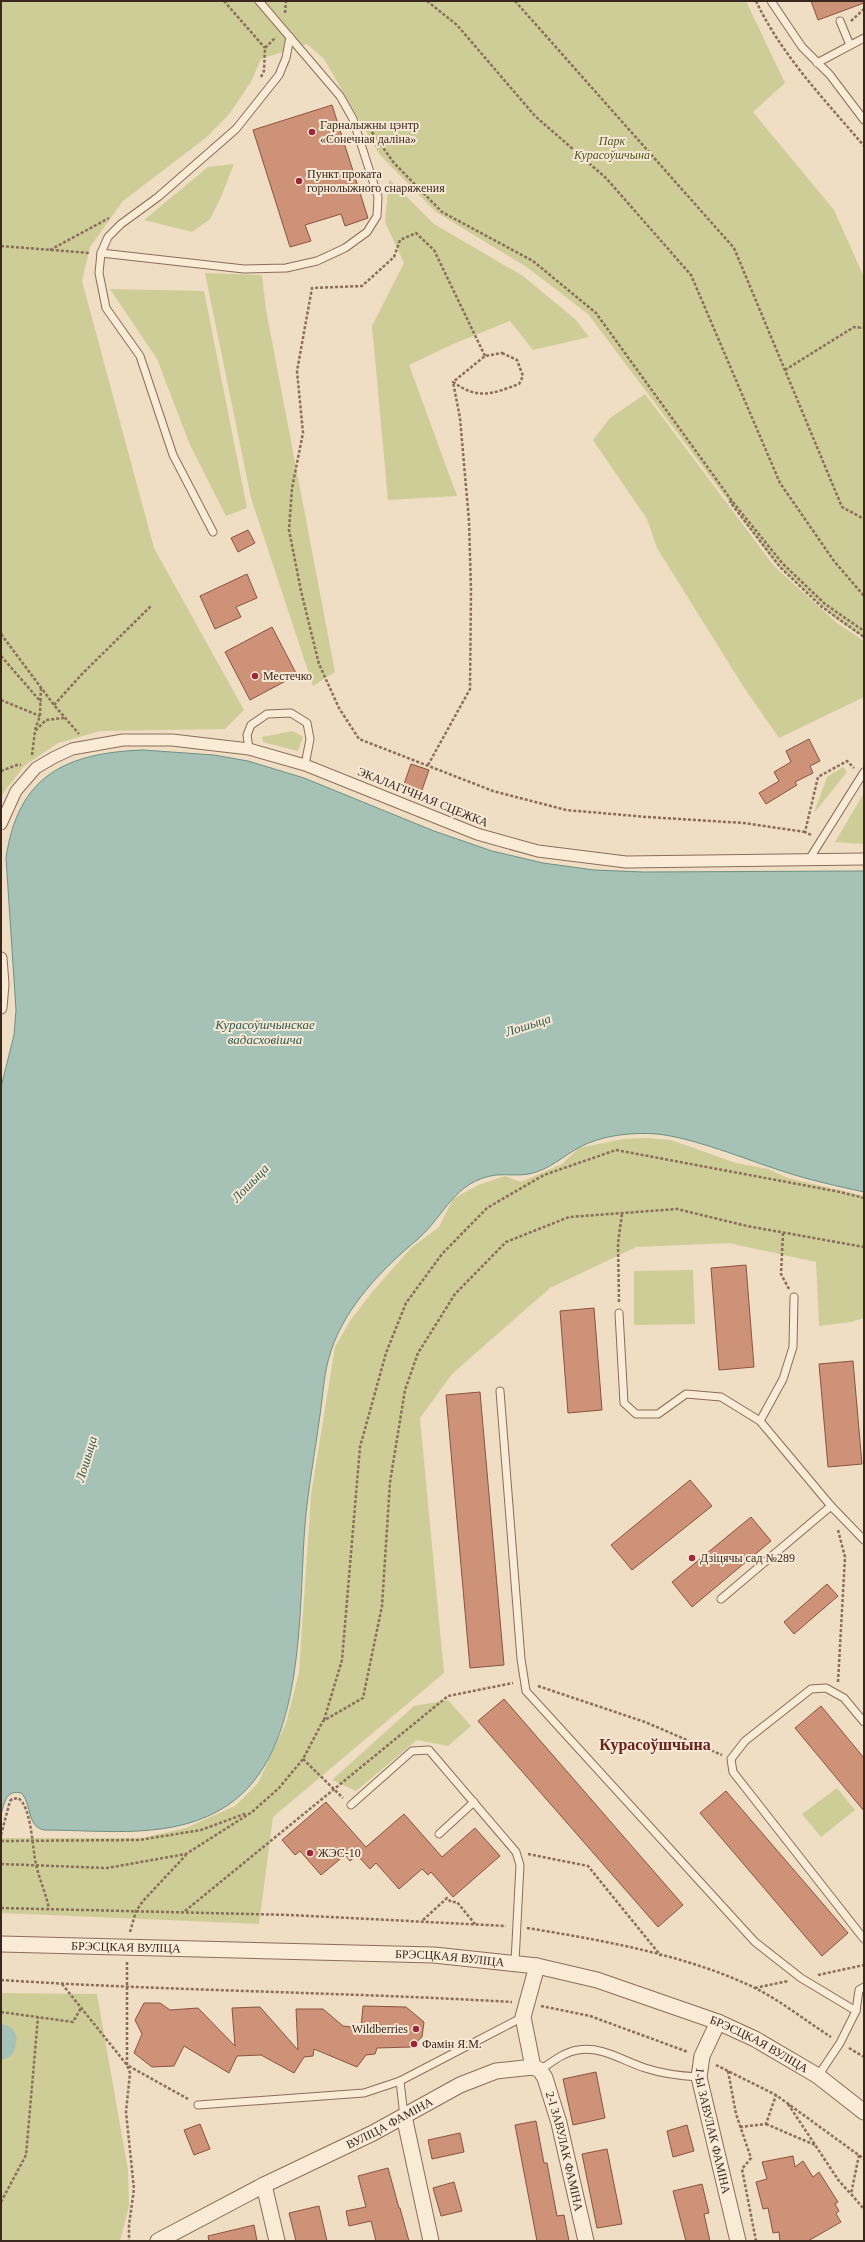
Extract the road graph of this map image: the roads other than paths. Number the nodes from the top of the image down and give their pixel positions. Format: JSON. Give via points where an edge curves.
{"nodes":[{"id":1,"x":260,"y":1,"type":"edge"},
{"id":2,"x":771,"y":1,"type":"edge"},
{"id":3,"x":840,"y":21,"type":"dead end"},
{"id":4,"x":290,"y":38,"type":"junction"},
{"id":5,"x":864,"y":38,"type":"edge"},
{"id":6,"x":850,"y":45,"type":"junction"},
{"id":7,"x":817,"y":63,"type":"junction"},
{"id":8,"x":864,"y":120,"type":"edge"},
{"id":9,"x":101,"y":253,"type":"junction"},
{"id":10,"x":213,"y":532,"type":"dead end"},
{"id":11,"x":249,"y":749,"type":"junction"},
{"id":12,"x":305,"y":765,"type":"junction"},
{"id":13,"x":861,"y":771,"type":"edge"},
{"id":14,"x":1,"y":824,"type":"edge"},
{"id":15,"x":810,"y":858,"type":"junction"},
{"id":16,"x":864,"y":858,"type":"edge"},
{"id":17,"x":1,"y":958,"type":"edge"},
{"id":18,"x":1,"y":1008,"type":"edge"},
{"id":19,"x":794,"y":1297,"type":"road end"},
{"id":20,"x":619,"y":1313,"type":"road end"},
{"id":21,"x":500,"y":1391,"type":"dead end"},
{"id":22,"x":760,"y":1421,"type":"junction"},
{"id":23,"x":831,"y":1506,"type":"junction"},
{"id":24,"x":864,"y":1540,"type":"edge"},
{"id":25,"x":721,"y":1599,"type":"dead end"},
{"id":26,"x":864,"y":1722,"type":"edge"},
{"id":27,"x":474,"y":1802,"type":"junction"},
{"id":28,"x":351,"y":1805,"type":"road end"},
{"id":29,"x":439,"y":1834,"type":"dead end"},
{"id":30,"x":864,"y":1939,"type":"edge"},
{"id":31,"x":1,"y":1944,"type":"edge"},
{"id":32,"x":515,"y":1962,"type":"junction"},
{"id":33,"x":537,"y":1966,"type":"junction"},
{"id":34,"x":864,"y":1987,"type":"edge"},
{"id":35,"x":525,"y":2010,"type":"junction"},
{"id":36,"x":856,"y":2011,"type":"junction"},
{"id":37,"x":718,"y":2022,"type":"junction"},
{"id":38,"x":537,"y":2068,"type":"junction"},
{"id":39,"x":818,"y":2076,"type":"junction"},
{"id":40,"x":700,"y":2078,"type":"junction"},
{"id":41,"x":400,"y":2081,"type":"junction"},
{"id":42,"x":198,"y":2105,"type":"road end"},
{"id":43,"x":864,"y":2112,"type":"edge"},
{"id":44,"x":404,"y":2116,"type":"junction"},
{"id":45,"x":264,"y":2185,"type":"junction"},
{"id":46,"x":158,"y":2241,"type":"edge"},
{"id":47,"x":277,"y":2241,"type":"edge"},
{"id":48,"x":432,"y":2241,"type":"edge"},
{"id":49,"x":586,"y":2241,"type":"edge"},
{"id":50,"x":738,"y":2241,"type":"edge"}],
"edges":[{"from":1,"to":4,"type":"lane"},
{"from":2,"to":7,"type":"lane","via":[[802,47]]},
{"from":3,"to":6,"type":"lane"},
{"from":4,"to":9,"type":"lane","via":[[279,75],[236,129],[158,197],[121,224],[108,237]]},
{"from":4,"to":9,"type":"lane","via":[[340,96],[353,119],[378,197],[377,216],[367,232],[344,248],[317,261],[286,268],[244,269]]},
{"from":5,"to":6,"type":"lane"},
{"from":6,"to":7,"type":"lane"},
{"from":7,"to":8,"type":"lane","via":[[830,75]]},
{"from":9,"to":10,"type":"lane","via":[[99,273],[106,308],[140,356],[173,455]]},
{"from":11,"to":12,"type":"street","name":"ЭКАЛАГІЧНАЯ СЦЕЖКА"},
{"from":11,"to":12,"type":"lane","via":[[248,735],[251,725],[268,714],[291,713],[307,723],[310,739]]},
{"from":11,"to":14,"type":"street","name":"ЭКАЛАГІЧНАЯ СЦЕЖКА","via":[[172,740],[123,740],[72,749],[36,768],[16,791]]},
{"from":12,"to":15,"type":"street","name":"ЭКАЛАГІЧНАЯ СЦЕЖКА","via":[[477,834],[538,851],[626,862]]},
{"from":13,"to":15,"type":"lane"},
{"from":15,"to":16,"type":"street","name":"ЭКАЛАГІЧНАЯ СЦЕЖКА"},
{"from":17,"to":18,"type":"street"},
{"from":19,"to":22,"type":"lane","via":[[793,1347],[783,1379]]},
{"from":20,"to":22,"type":"lane","via":[[624,1403],[636,1414],[658,1414],[686,1394],[721,1397]]},
{"from":21,"to":36,"type":"lane","via":[[526,1691],[755,1942],[801,1978]]},
{"from":22,"to":23,"type":"lane"},
{"from":23,"to":24,"type":"lane"},
{"from":23,"to":25,"type":"lane"},
{"from":26,"to":30,"type":"lane","via":[[844,1698],[826,1688],[811,1689],[746,1741],[731,1759],[733,1772]]},
{"from":27,"to":28,"type":"lane","via":[[430,1750],[412,1751]]},
{"from":27,"to":29,"type":"lane"},
{"from":27,"to":32,"type":"lane","via":[[516,1852],[520,1865]]},
{"from":31,"to":32,"type":"street","name":"БРЭСЦКАЯ ВУЛІЦА","via":[[434,1955]]},
{"from":32,"to":33,"type":"street","name":"БРЭСЦКАЯ ВУЛІЦА"},
{"from":33,"to":35,"type":"street"},
{"from":33,"to":37,"type":"street","name":"БРЭСЦКАЯ ВУЛІЦА","via":[[597,1980]]},
{"from":34,"to":36,"type":"lane","via":[[859,1990]]},
{"from":35,"to":38,"type":"street"},
{"from":35,"to":41,"type":"lane"},
{"from":36,"to":39,"type":"lane","via":[[840,2043]]},
{"from":37,"to":39,"type":"street","name":"БРЭСЦКАЯ ВУЛІЦА","via":[[755,2039]]},
{"from":37,"to":40,"type":"street","name":"1-Ы ЗАВУЛАК ФАМІНА","via":[[702,2056]]},
{"from":38,"to":40,"type":"lane","via":[[578,2050],[605,2051],[644,2068],[674,2076]]},
{"from":38,"to":44,"type":"street","name":"ВУЛІЦА ФАМІНА","via":[[496,2071],[460,2085]]},
{"from":38,"to":49,"type":"street","name":"2-І ЗАВУЛАК ФАМІНА","via":[[545,2078],[559,2123]]},
{"from":39,"to":43,"type":"street","name":"БРЭСЦКАЯ ВУЛІЦА"},
{"from":40,"to":50,"type":"street","name":"1-Ы ЗАВУЛАК ФАМІНА"},
{"from":41,"to":42,"type":"lane","via":[[364,2093]]},
{"from":41,"to":44,"type":"lane"},
{"from":44,"to":45,"type":"street","name":"ВУЛІЦА ФАМІНА"},
{"from":44,"to":48,"type":"street"},
{"from":45,"to":46,"type":"street","name":"ВУЛІЦА ФАМІНА"},
{"from":45,"to":47,"type":"street"}]}
